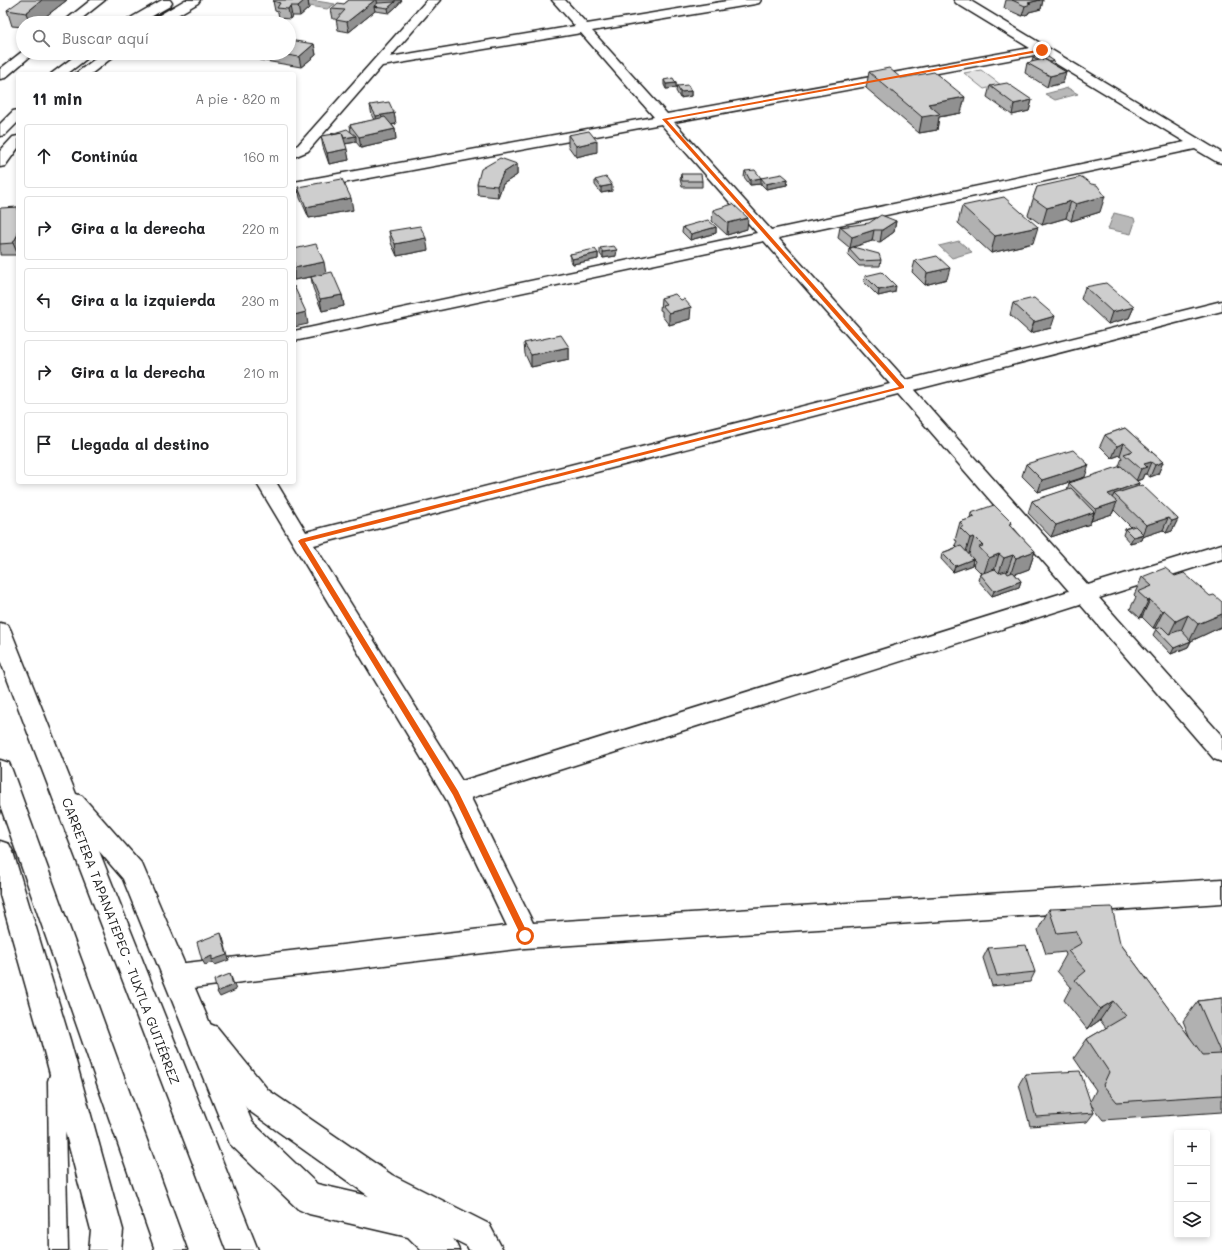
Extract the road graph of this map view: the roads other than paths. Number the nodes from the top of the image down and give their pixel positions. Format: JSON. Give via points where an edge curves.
{"nodes":[{"id":1,"x":99,"y":0,"type":"edge"},
{"id":2,"x":171,"y":0,"type":"edge"},
{"id":3,"x":194,"y":0,"type":"edge"},
{"id":4,"x":434,"y":0,"type":"edge"},
{"id":5,"x":558,"y":0,"type":"edge"},
{"id":6,"x":755,"y":0,"type":"edge"},
{"id":7,"x":960,"y":0,"type":"edge"},
{"id":8,"x":77,"y":16,"type":"edge"},
{"id":9,"x":143,"y":16,"type":"edge"},
{"id":10,"x":167,"y":16,"type":"edge"},
{"id":11,"x":583,"y":28,"type":"junction"},
{"id":12,"x":1042,"y":50,"type":"junction"},
{"id":13,"x":19,"y":60,"type":"edge"},
{"id":14,"x":78,"y":60,"type":"edge"},
{"id":15,"x":102,"y":60,"type":"edge"},
{"id":16,"x":379,"y":63,"type":"junction"},
{"id":17,"x":61,"y":72,"type":"edge"},
{"id":18,"x":85,"y":72,"type":"edge"},
{"id":19,"x":0,"y":75,"type":"edge"},
{"id":20,"x":16,"y":116,"type":"edge"},
{"id":21,"x":664,"y":119,"type":"junction"},
{"id":22,"x":0,"y":132,"type":"edge"},
{"id":23,"x":16,"y":142,"type":"edge"},
{"id":24,"x":1198,"y":144,"type":"junction"},
{"id":25,"x":296,"y":152,"type":"edge"},
{"id":26,"x":1222,"y":159,"type":"edge"},
{"id":27,"x":0,"y":162,"type":"edge"},
{"id":28,"x":296,"y":187,"type":"edge"},
{"id":29,"x":767,"y":235,"type":"junction"},
{"id":30,"x":1222,"y":306,"type":"edge"},
{"id":31,"x":296,"y":336,"type":"edge"},
{"id":32,"x":902,"y":387,"type":"junction"},
{"id":33,"x":267,"y":484,"type":"edge"},
{"id":34,"x":301,"y":541,"type":"junction"},
{"id":35,"x":1222,"y":551,"type":"edge"},
{"id":36,"x":1084,"y":595,"type":"junction"},
{"id":37,"x":0,"y":631,"type":"edge"},
{"id":38,"x":1222,"y":752,"type":"edge"},
{"id":39,"x":0,"y":770,"type":"edge"},
{"id":40,"x":62,"y":791,"type":"junction"},
{"id":41,"x":456,"y":793,"type":"junction"},
{"id":42,"x":0,"y":852,"type":"edge"},
{"id":43,"x":1222,"y":891,"type":"edge"},
{"id":44,"x":525,"y":936,"type":"junction"},
{"id":45,"x":177,"y":977,"type":"junction"},
{"id":46,"x":197,"y":1026,"type":"junction"},
{"id":47,"x":55,"y":1038,"type":"junction"},
{"id":48,"x":59,"y":1250,"type":"edge"},
{"id":49,"x":105,"y":1250,"type":"edge"},
{"id":50,"x":171,"y":1250,"type":"edge"},
{"id":51,"x":242,"y":1250,"type":"edge"},
{"id":52,"x":443,"y":1250,"type":"edge"},
{"id":53,"x":486,"y":1250,"type":"edge"}],
"edges":[{"from":1,"to":8,"type":"main road"},
{"from":2,"to":9,"type":"main road"},
{"from":3,"to":10,"type":"main road"},
{"from":4,"to":16,"type":"main road"},
{"from":5,"to":11,"type":"main road"},
{"from":6,"to":11,"type":"main road"},
{"from":7,"to":12,"type":"main road"},
{"from":11,"to":16,"type":"main road"},
{"from":11,"to":21,"type":"main road"},
{"from":12,"to":21,"type":"main road"},
{"from":12,"to":24,"type":"main road"},
{"from":13,"to":19,"type":"main road"},
{"from":14,"to":17,"type":"main road"},
{"from":15,"to":18,"type":"main road"},
{"from":16,"to":25,"type":"main road","via":[[303,148]]},
{"from":20,"to":22,"type":"main road"},
{"from":21,"to":28,"type":"main road"},
{"from":21,"to":29,"type":"main road"},
{"from":23,"to":27,"type":"main road"},
{"from":24,"to":26,"type":"main road"},
{"from":24,"to":29,"type":"main road"},
{"from":29,"to":31,"type":"main road"},
{"from":29,"to":32,"type":"main road"},
{"from":30,"to":32,"type":"main road"},
{"from":32,"to":34,"type":"main road"},
{"from":32,"to":36,"type":"main road"},
{"from":33,"to":34,"type":"main road"},
{"from":34,"to":41,"type":"main road"},
{"from":35,"to":36,"type":"main road"},
{"from":36,"to":38,"type":"main road"},
{"from":36,"to":41,"type":"main road"},
{"from":37,"to":40,"type":"main road","name":"CARRETERA TAPANATEPEC - TUXTLA GUTIÉRREZ"},
{"from":39,"to":50,"type":"main road"},
{"from":40,"to":45,"type":"main road","via":[[133,872]]},
{"from":40,"to":51,"type":"main road","name":"CARRETERA TAPANATEPEC - TUXTLA GUTIÉRREZ"},
{"from":41,"to":44,"type":"main road"},
{"from":42,"to":47,"type":"main road"},
{"from":43,"to":44,"type":"main road"},
{"from":44,"to":45,"type":"main road"},
{"from":45,"to":46,"type":"main road"},
{"from":46,"to":52,"type":"main road","via":[[241,1132],[309,1198],[417,1224]]},
{"from":46,"to":53,"type":"main road","via":[[258,1100],[381,1186],[478,1235]]},
{"from":47,"to":48,"type":"lane"},
{"from":47,"to":49,"type":"main road","via":[[107,1230]]}]}
